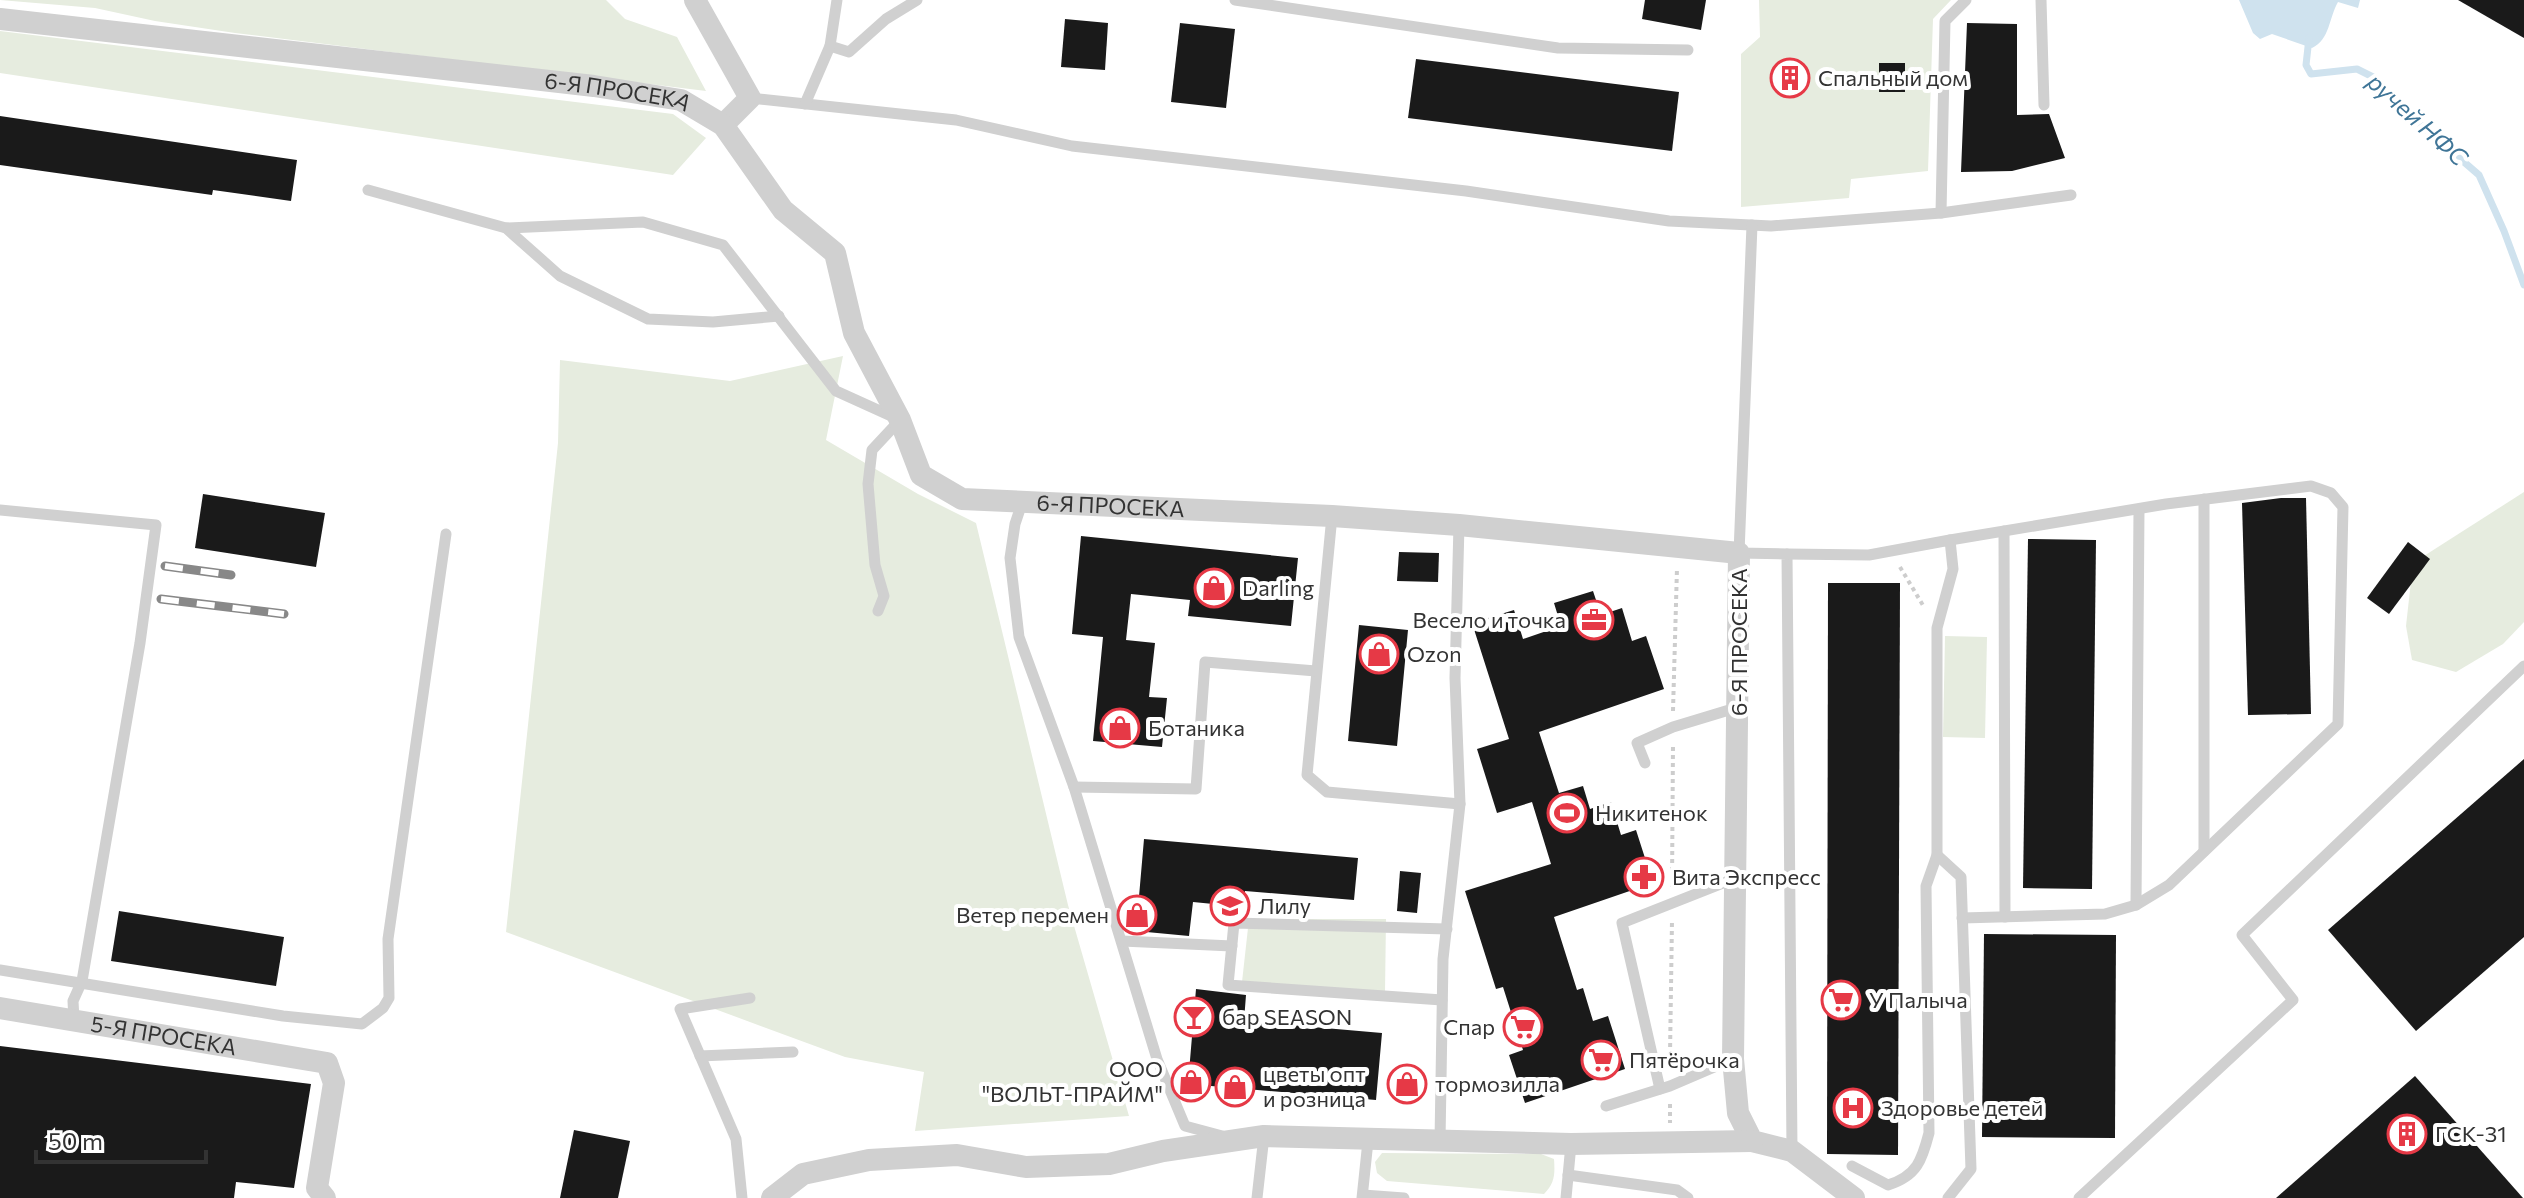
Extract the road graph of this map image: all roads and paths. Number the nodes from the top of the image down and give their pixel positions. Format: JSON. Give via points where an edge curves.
{"nodes":[{"id":1,"x":695,"y":0,"type":"edge"},
{"id":2,"x":837,"y":0,"type":"edge"},
{"id":3,"x":917,"y":0,"type":"edge"},
{"id":4,"x":1235,"y":0,"type":"edge"},
{"id":5,"x":1966,"y":0,"type":"edge"},
{"id":6,"x":2041,"y":0,"type":"edge"},
{"id":7,"x":0,"y":19,"type":"edge"},
{"id":8,"x":830,"y":46,"type":"junction"},
{"id":9,"x":1688,"y":50,"type":"dead end"},
{"id":10,"x":750,"y":98,"type":"junction"},
{"id":11,"x":805,"y":104,"type":"junction"},
{"id":12,"x":2044,"y":105,"type":"dead end"},
{"id":13,"x":723,"y":125,"type":"junction"},
{"id":14,"x":368,"y":190,"type":"dead end"},
{"id":15,"x":2071,"y":195,"type":"dead end"},
{"id":16,"x":1941,"y":213,"type":"junction"},
{"id":17,"x":1752,"y":225,"type":"junction"},
{"id":18,"x":506,"y":228,"type":"junction"},
{"id":19,"x":779,"y":316,"type":"junction"},
{"id":20,"x":900,"y":420,"type":"junction"},
{"id":21,"x":2204,"y":499,"type":"junction"},
{"id":22,"x":1022,"y":503,"type":"junction"},
{"id":23,"x":2139,"y":509,"type":"junction"},
{"id":24,"x":0,"y":510,"type":"edge"},
{"id":25,"x":1332,"y":516,"type":"junction"},
{"id":26,"x":1459,"y":525,"type":"junction"},
{"id":27,"x":2004,"y":531,"type":"junction"},
{"id":28,"x":446,"y":534,"type":"dead end"},
{"id":29,"x":1950,"y":540,"type":"junction"},
{"id":30,"x":1678,"y":545,"type":"junction"},
{"id":31,"x":1890,"y":551,"type":"junction"},
{"id":32,"x":1739,"y":553,"type":"junction"},
{"id":33,"x":1787,"y":554,"type":"junction"},
{"id":34,"x":878,"y":611,"type":"dead end"},
{"id":35,"x":1937,"y":628,"type":"junction"},
{"id":36,"x":2524,"y":666,"type":"edge"},
{"id":37,"x":1316,"y":671,"type":"junction"},
{"id":38,"x":1739,"y":706,"type":"junction"},
{"id":39,"x":1673,"y":727,"type":"junction"},
{"id":40,"x":1645,"y":763,"type":"dead end"},
{"id":41,"x":1074,"y":787,"type":"junction"},
{"id":42,"x":1460,"y":804,"type":"junction"},
{"id":43,"x":2204,"y":851,"type":"junction"},
{"id":44,"x":1937,"y":855,"type":"junction"},
{"id":45,"x":1736,"y":877,"type":"junction"},
{"id":46,"x":1672,"y":903,"type":"junction"},
{"id":47,"x":2136,"y":905,"type":"junction"},
{"id":48,"x":2005,"y":917,"type":"junction"},
{"id":49,"x":1962,"y":918,"type":"junction"},
{"id":50,"x":1447,"y":929,"type":"junction"},
{"id":51,"x":1122,"y":941,"type":"junction"},
{"id":52,"x":1232,"y":946,"type":"junction"},
{"id":53,"x":0,"y":970,"type":"edge"},
{"id":54,"x":82,"y":981,"type":"junction"},
{"id":55,"x":750,"y":998,"type":"dead end"},
{"id":56,"x":1442,"y":1000,"type":"junction"},
{"id":57,"x":0,"y":1008,"type":"edge"},
{"id":58,"x":74,"y":1020,"type":"junction"},
{"id":59,"x":793,"y":1052,"type":"dead end"},
{"id":60,"x":700,"y":1056,"type":"junction"},
{"id":61,"x":1733,"y":1059,"type":"junction"},
{"id":62,"x":1665,"y":1087,"type":"junction"},
{"id":63,"x":1606,"y":1106,"type":"dead end"},
{"id":64,"x":1264,"y":1136,"type":"junction"},
{"id":65,"x":1234,"y":1139,"type":"junction"},
{"id":66,"x":1670,"y":1140,"type":"junction"},
{"id":67,"x":1368,"y":1141,"type":"junction"},
{"id":68,"x":1440,"y":1141,"type":"junction"},
{"id":69,"x":1752,"y":1141,"type":"junction"},
{"id":70,"x":1571,"y":1144,"type":"junction"},
{"id":71,"x":1792,"y":1151,"type":"junction"},
{"id":72,"x":1852,"y":1166,"type":"dead end"},
{"id":73,"x":1568,"y":1175,"type":"junction"},
{"id":74,"x":1362,"y":1196,"type":"edge"},
{"id":75,"x":325,"y":1198,"type":"edge"},
{"id":76,"x":742,"y":1198,"type":"edge"},
{"id":77,"x":772,"y":1198,"type":"edge"},
{"id":78,"x":1257,"y":1198,"type":"edge"},
{"id":79,"x":1404,"y":1198,"type":"edge"},
{"id":80,"x":1566,"y":1198,"type":"edge"},
{"id":81,"x":1688,"y":1198,"type":"edge"},
{"id":82,"x":1854,"y":1198,"type":"edge"},
{"id":83,"x":1948,"y":1198,"type":"edge"},
{"id":84,"x":2079,"y":1198,"type":"edge"}],
"edges":[{"from":1,"to":10,"type":"street"},
{"from":2,"to":8,"type":"lane"},
{"from":3,"to":8,"type":"lane","via":[[849,52]]},
{"from":4,"to":9,"type":"lane","via":[[1558,48]]},
{"from":5,"to":16,"type":"lane","via":[[1945,21]]},
{"from":6,"to":12,"type":"lane"},
{"from":7,"to":13,"type":"street","name":"6-Я ПРОСЕКА","via":[[594,86],[681,100]]},
{"from":8,"to":11,"type":"lane"},
{"from":10,"to":11,"type":"lane"},
{"from":10,"to":13,"type":"street"},
{"from":11,"to":17,"type":"lane","via":[[956,120],[1103,150],[1466,191],[1669,221]]},
{"from":13,"to":20,"type":"street","name":"6-Я ПРОСЕКА","via":[[783,210],[835,253],[854,333]]},
{"from":14,"to":18,"type":"lane"},
{"from":15,"to":16,"type":"lane"},
{"from":16,"to":17,"type":"lane"},
{"from":17,"to":32,"type":"lane"},
{"from":18,"to":19,"type":"lane","via":[[560,276],[648,319],[713,322]]},
{"from":18,"to":19,"type":"lane","via":[[643,222],[723,245]]},
{"from":19,"to":20,"type":"lane","via":[[836,391]]},
{"from":20,"to":22,"type":"street","name":"6-Я ПРОСЕКА","via":[[921,475],[962,499]]},
{"from":20,"to":34,"type":"lane","via":[[872,450],[868,484],[875,565],[884,596]]},
{"from":21,"to":23,"type":"lane"},
{"from":21,"to":43,"type":"lane"},
{"from":21,"to":43,"type":"lane","via":[[2311,486],[2331,493],[2343,507],[2338,724]]},
{"from":22,"to":25,"type":"street","name":"6-Я ПРОСЕКА"},
{"from":22,"to":41,"type":"lane","via":[[1010,558],[1019,637]]},
{"from":23,"to":27,"type":"lane"},
{"from":23,"to":47,"type":"lane"},
{"from":24,"to":54,"type":"lane","via":[[156,525]]},
{"from":25,"to":26,"type":"street","name":"6-Я ПРОСЕКА"},
{"from":25,"to":37,"type":"lane"},
{"from":26,"to":30,"type":"street","name":"6-Я ПРОСЕКА"},
{"from":26,"to":42,"type":"lane","via":[[1455,678]]},
{"from":27,"to":29,"type":"lane"},
{"from":27,"to":48,"type":"lane"},
{"from":28,"to":54,"type":"lane","via":[[388,939],[389,998],[383,1008],[362,1024],[283,1016]]},
{"from":29,"to":31,"type":"lane"},
{"from":29,"to":35,"type":"lane","via":[[1953,569]]},
{"from":30,"to":32,"type":"street","name":"6-Я ПРОСЕКА"},
{"from":30,"to":39,"type":"path"},
{"from":31,"to":33,"type":"lane"},
{"from":31,"to":35,"type":"path"},
{"from":32,"to":33,"type":"lane"},
{"from":32,"to":38,"type":"street","name":"6-Я ПРОСЕКА"},
{"from":33,"to":71,"type":"lane"},
{"from":35,"to":44,"type":"lane"},
{"from":36,"to":84,"type":"lane","via":[[2242,935],[2293,1000]]},
{"from":37,"to":41,"type":"lane","via":[[1205,662],[1196,789]]},
{"from":37,"to":42,"type":"lane","via":[[1307,775],[1327,792]]},
{"from":38,"to":39,"type":"lane"},
{"from":38,"to":45,"type":"street","name":"6-Я ПРОСЕКА"},
{"from":39,"to":40,"type":"lane","via":[[1637,743]]},
{"from":39,"to":46,"type":"path"},
{"from":41,"to":51,"type":"lane"},
{"from":42,"to":50,"type":"lane"},
{"from":43,"to":47,"type":"lane","via":[[2169,885]]},
{"from":44,"to":49,"type":"lane","via":[[1961,877]]},
{"from":44,"to":72,"type":"lane","via":[[1926,886],[1929,1133],[1922,1161],[1901,1181],[1888,1185]]},
{"from":45,"to":46,"type":"lane"},
{"from":45,"to":61,"type":"street","name":"6-Я ПРОСЕКА"},
{"from":46,"to":62,"type":"path"},
{"from":46,"to":62,"type":"lane","via":[[1622,923]]},
{"from":47,"to":48,"type":"lane","via":[[2105,914]]},
{"from":48,"to":49,"type":"lane"},
{"from":49,"to":83,"type":"lane","via":[[1971,1169]]},
{"from":50,"to":52,"type":"lane","via":[[1234,923]]},
{"from":50,"to":56,"type":"lane"},
{"from":51,"to":52,"type":"lane"},
{"from":51,"to":65,"type":"lane","via":[[1157,1059],[1185,1126]]},
{"from":52,"to":56,"type":"lane","via":[[1228,985]]},
{"from":53,"to":54,"type":"lane"},
{"from":54,"to":58,"type":"lane","via":[[73,1001]]},
{"from":55,"to":60,"type":"lane","via":[[680,1009]]},
{"from":56,"to":68,"type":"lane"},
{"from":57,"to":58,"type":"street","name":"5-Я ПРОСЕКА"},
{"from":58,"to":75,"type":"street","name":"5-Я ПРОСЕКА","via":[[327,1063],[334,1083],[317,1188]]},
{"from":59,"to":60,"type":"lane"},
{"from":60,"to":76,"type":"lane","via":[[736,1139]]},
{"from":61,"to":62,"type":"lane"},
{"from":61,"to":69,"type":"street","name":"6-Я ПРОСЕКА","via":[[1738,1113]]},
{"from":62,"to":63,"type":"lane"},
{"from":62,"to":66,"type":"path"},
{"from":64,"to":65,"type":"street"},
{"from":64,"to":67,"type":"street"},
{"from":64,"to":78,"type":"lane"},
{"from":65,"to":77,"type":"street","via":[[1109,1164],[1026,1167],[957,1155],[869,1160],[803,1174]]},
{"from":66,"to":69,"type":"street"},
{"from":66,"to":70,"type":"street"},
{"from":67,"to":68,"type":"street"},
{"from":67,"to":74,"type":"lane"},
{"from":68,"to":70,"type":"street"},
{"from":69,"to":71,"type":"street"},
{"from":70,"to":73,"type":"lane"},
{"from":71,"to":82,"type":"street"},
{"from":73,"to":80,"type":"lane"},
{"from":73,"to":81,"type":"lane","via":[[1677,1190]]},
{"from":74,"to":79,"type":"lane"}]}
